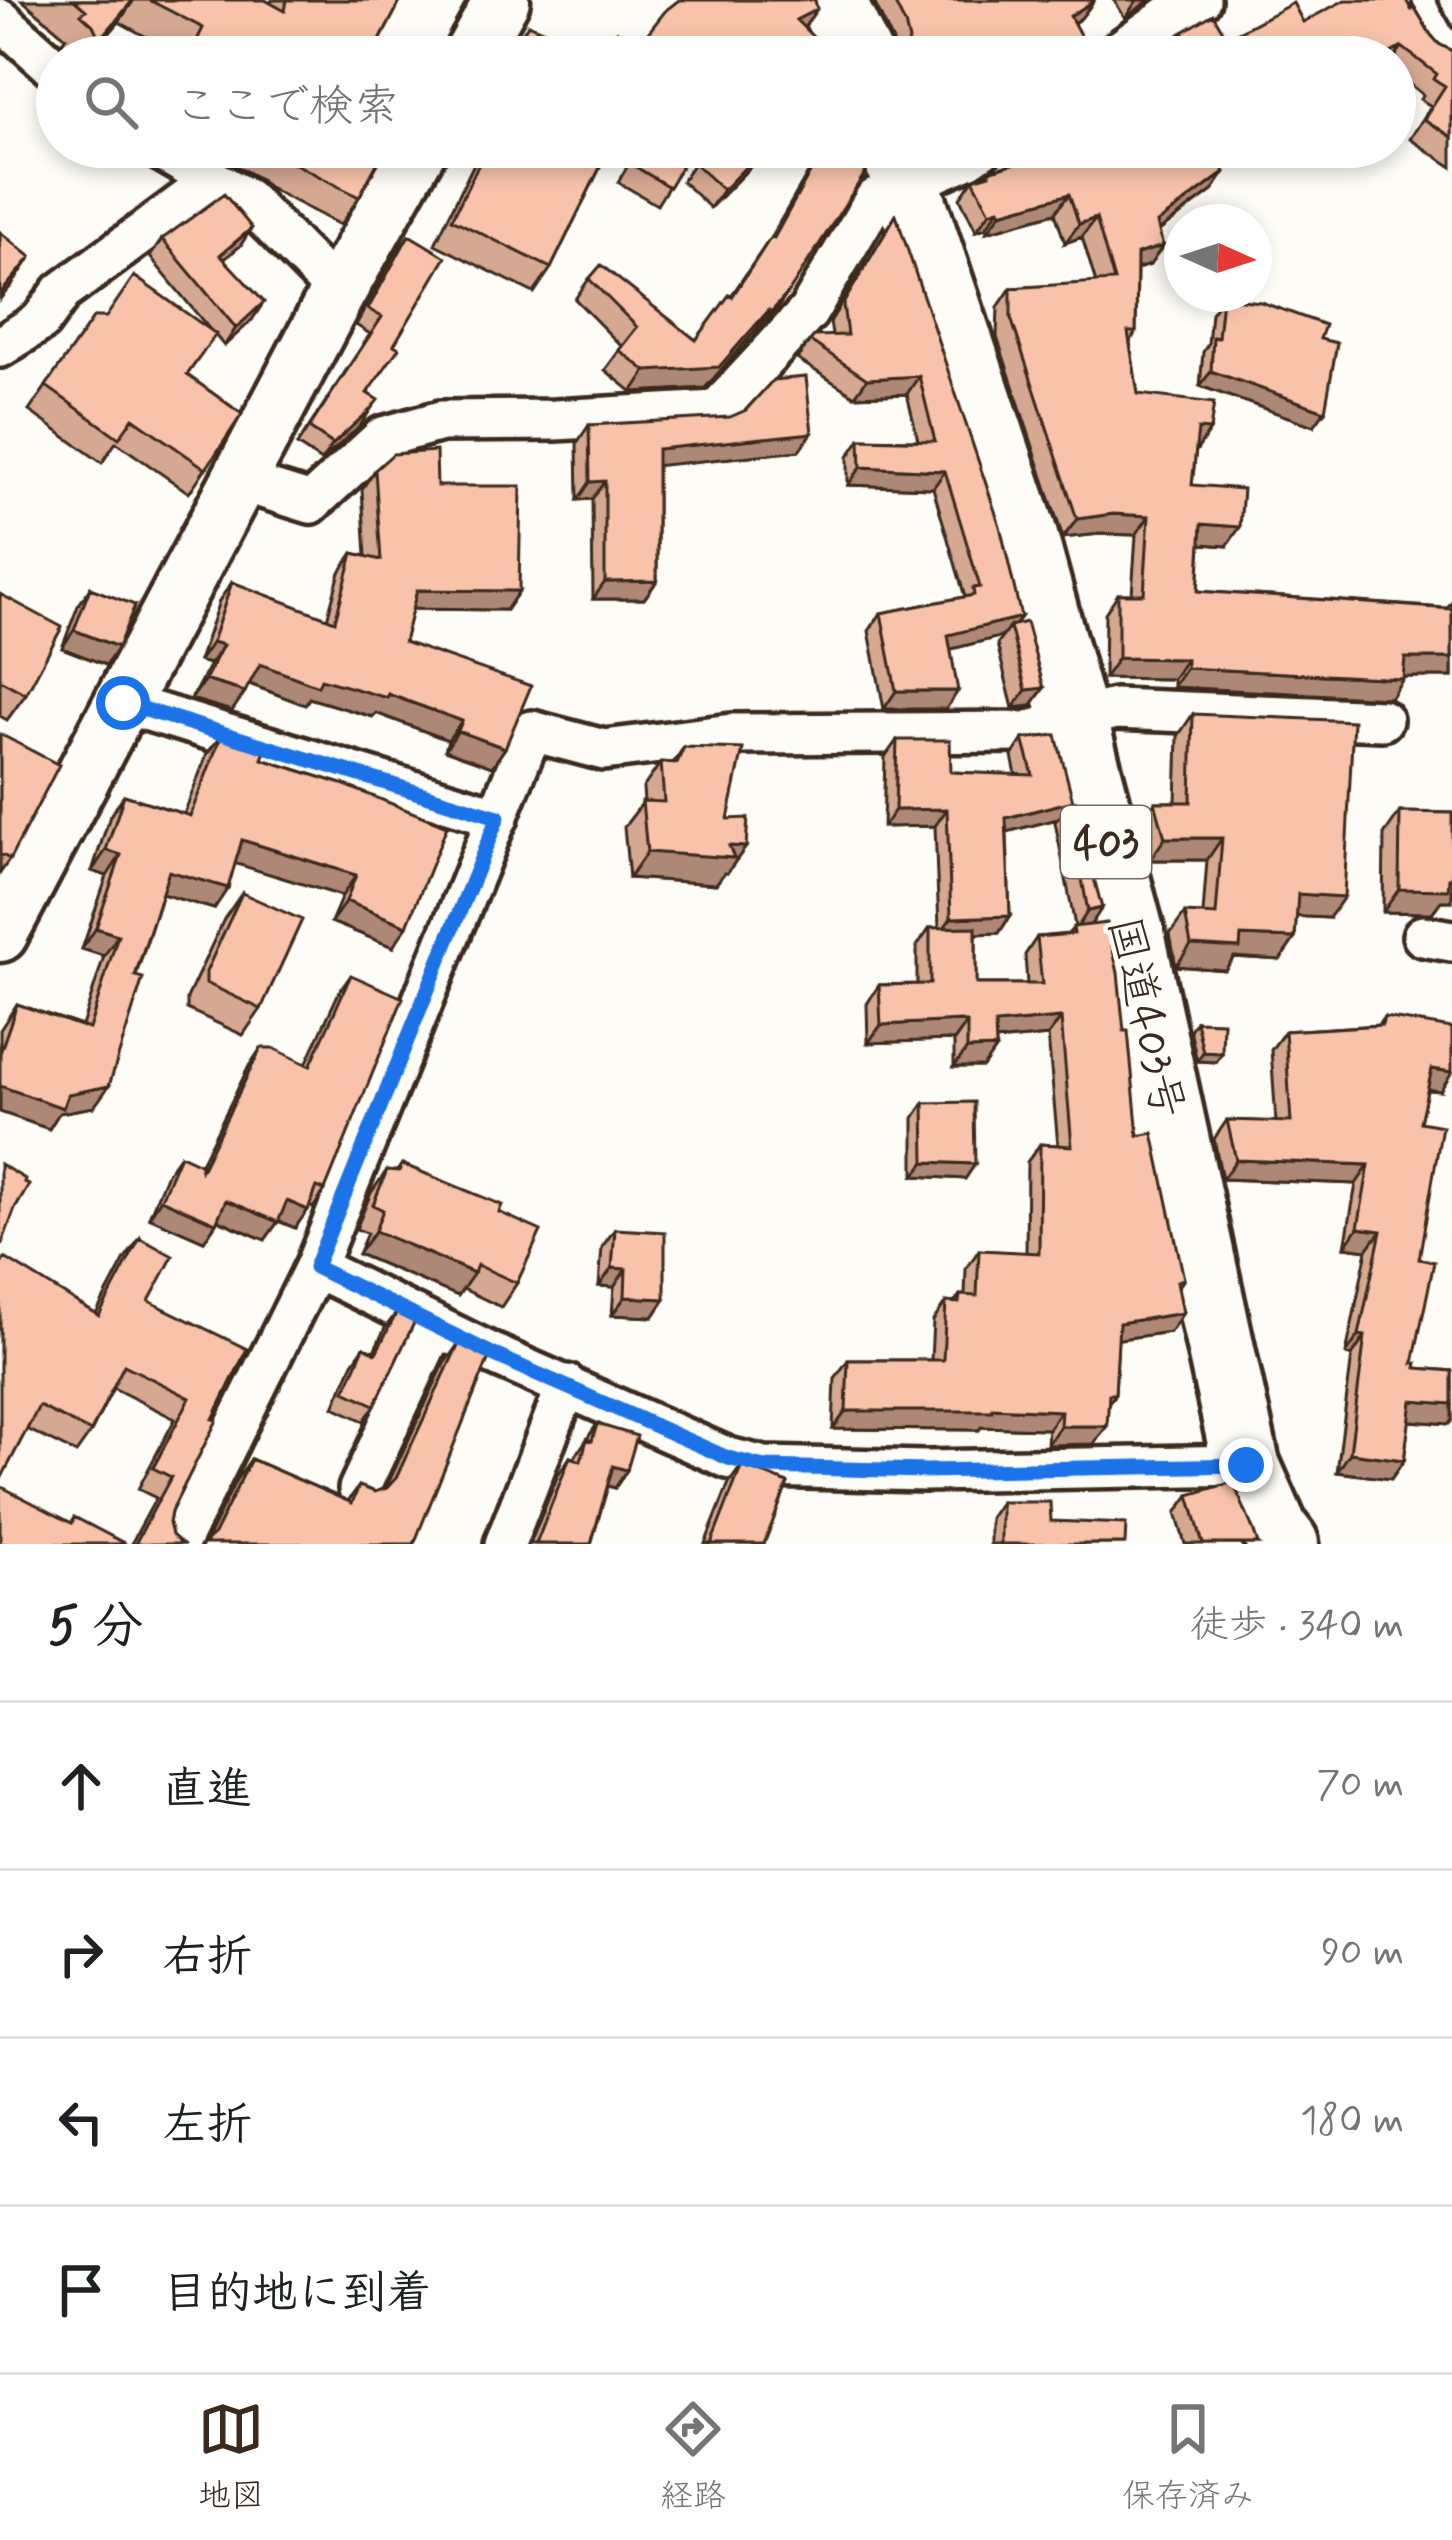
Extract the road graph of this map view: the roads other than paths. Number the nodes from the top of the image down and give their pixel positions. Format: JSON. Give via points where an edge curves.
{"nodes":[{"id":1,"x":502,"y":0,"type":"edge"},
{"id":2,"x":831,"y":0,"type":"edge"},
{"id":3,"x":1200,"y":0,"type":"edge"},
{"id":4,"x":1412,"y":0,"type":"edge"},
{"id":5,"x":0,"y":19,"type":"edge"},
{"id":6,"x":482,"y":36,"type":"edge"},
{"id":7,"x":849,"y":36,"type":"edge"},
{"id":8,"x":1140,"y":36,"type":"edge"},
{"id":9,"x":36,"y":51,"type":"edge"},
{"id":10,"x":1452,"y":52,"type":"edge"},
{"id":11,"x":191,"y":168,"type":"edge"},
{"id":12,"x":408,"y":168,"type":"edge"},
{"id":13,"x":900,"y":168,"type":"edge"},
{"id":14,"x":903,"y":168,"type":"edge"},
{"id":15,"x":213,"y":181,"type":"junction"},
{"id":16,"x":338,"y":292,"type":"junction"},
{"id":17,"x":0,"y":346,"type":"edge"},
{"id":18,"x":240,"y":481,"type":"junction"},
{"id":19,"x":123,"y":703,"type":"junction"},
{"id":20,"x":1074,"y":720,"type":"junction"},
{"id":21,"x":1382,"y":720,"type":"dead end"},
{"id":22,"x":498,"y":817,"type":"junction"},
{"id":23,"x":0,"y":934,"type":"edge"},
{"id":24,"x":315,"y":1267,"type":"junction"},
{"id":25,"x":435,"y":1325,"type":"junction"},
{"id":26,"x":567,"y":1385,"type":"junction"},
{"id":27,"x":1246,"y":1465,"type":"junction"},
{"id":28,"x":359,"y":1489,"type":"edge"},
{"id":29,"x":178,"y":1544,"type":"edge"},
{"id":30,"x":505,"y":1544,"type":"edge"},
{"id":31,"x":1285,"y":1544,"type":"edge"}],
"edges":[{"from":1,"to":6,"type":"street"},
{"from":2,"to":7,"type":"highway"},
{"from":3,"to":8,"type":"street"},
{"from":4,"to":10,"type":"street","via":[[1437,44]]},
{"from":5,"to":9,"type":"street"},
{"from":11,"to":15,"type":"street"},
{"from":12,"to":16,"type":"street"},
{"from":13,"to":18,"type":"street","via":[[808,312],[716,411],[441,422],[383,437],[310,503]]},
{"from":14,"to":20,"type":"highway","name":"国道403号","number":"403"},
{"from":15,"to":16,"type":"street","via":[[246,199]]},
{"from":15,"to":17,"type":"street"},
{"from":16,"to":18,"type":"street"},
{"from":18,"to":19,"type":"street"},
{"from":19,"to":22,"type":"street"},
{"from":19,"to":23,"type":"street"},
{"from":20,"to":21,"type":"street","via":[[1115,709]]},
{"from":20,"to":22,"type":"street","via":[[1026,732],[732,734],[604,749],[532,731]]},
{"from":20,"to":27,"type":"highway","name":"国道403号","number":"403","via":[[1132,939]]},
{"from":22,"to":24,"type":"street"},
{"from":24,"to":25,"type":"street"},
{"from":24,"to":29,"type":"street"},
{"from":25,"to":26,"type":"street"},
{"from":25,"to":28,"type":"street"},
{"from":26,"to":27,"type":"street","via":[[764,1467]]},
{"from":26,"to":30,"type":"street"},
{"from":27,"to":31,"type":"highway","name":"国道403号","number":"403"}]}
